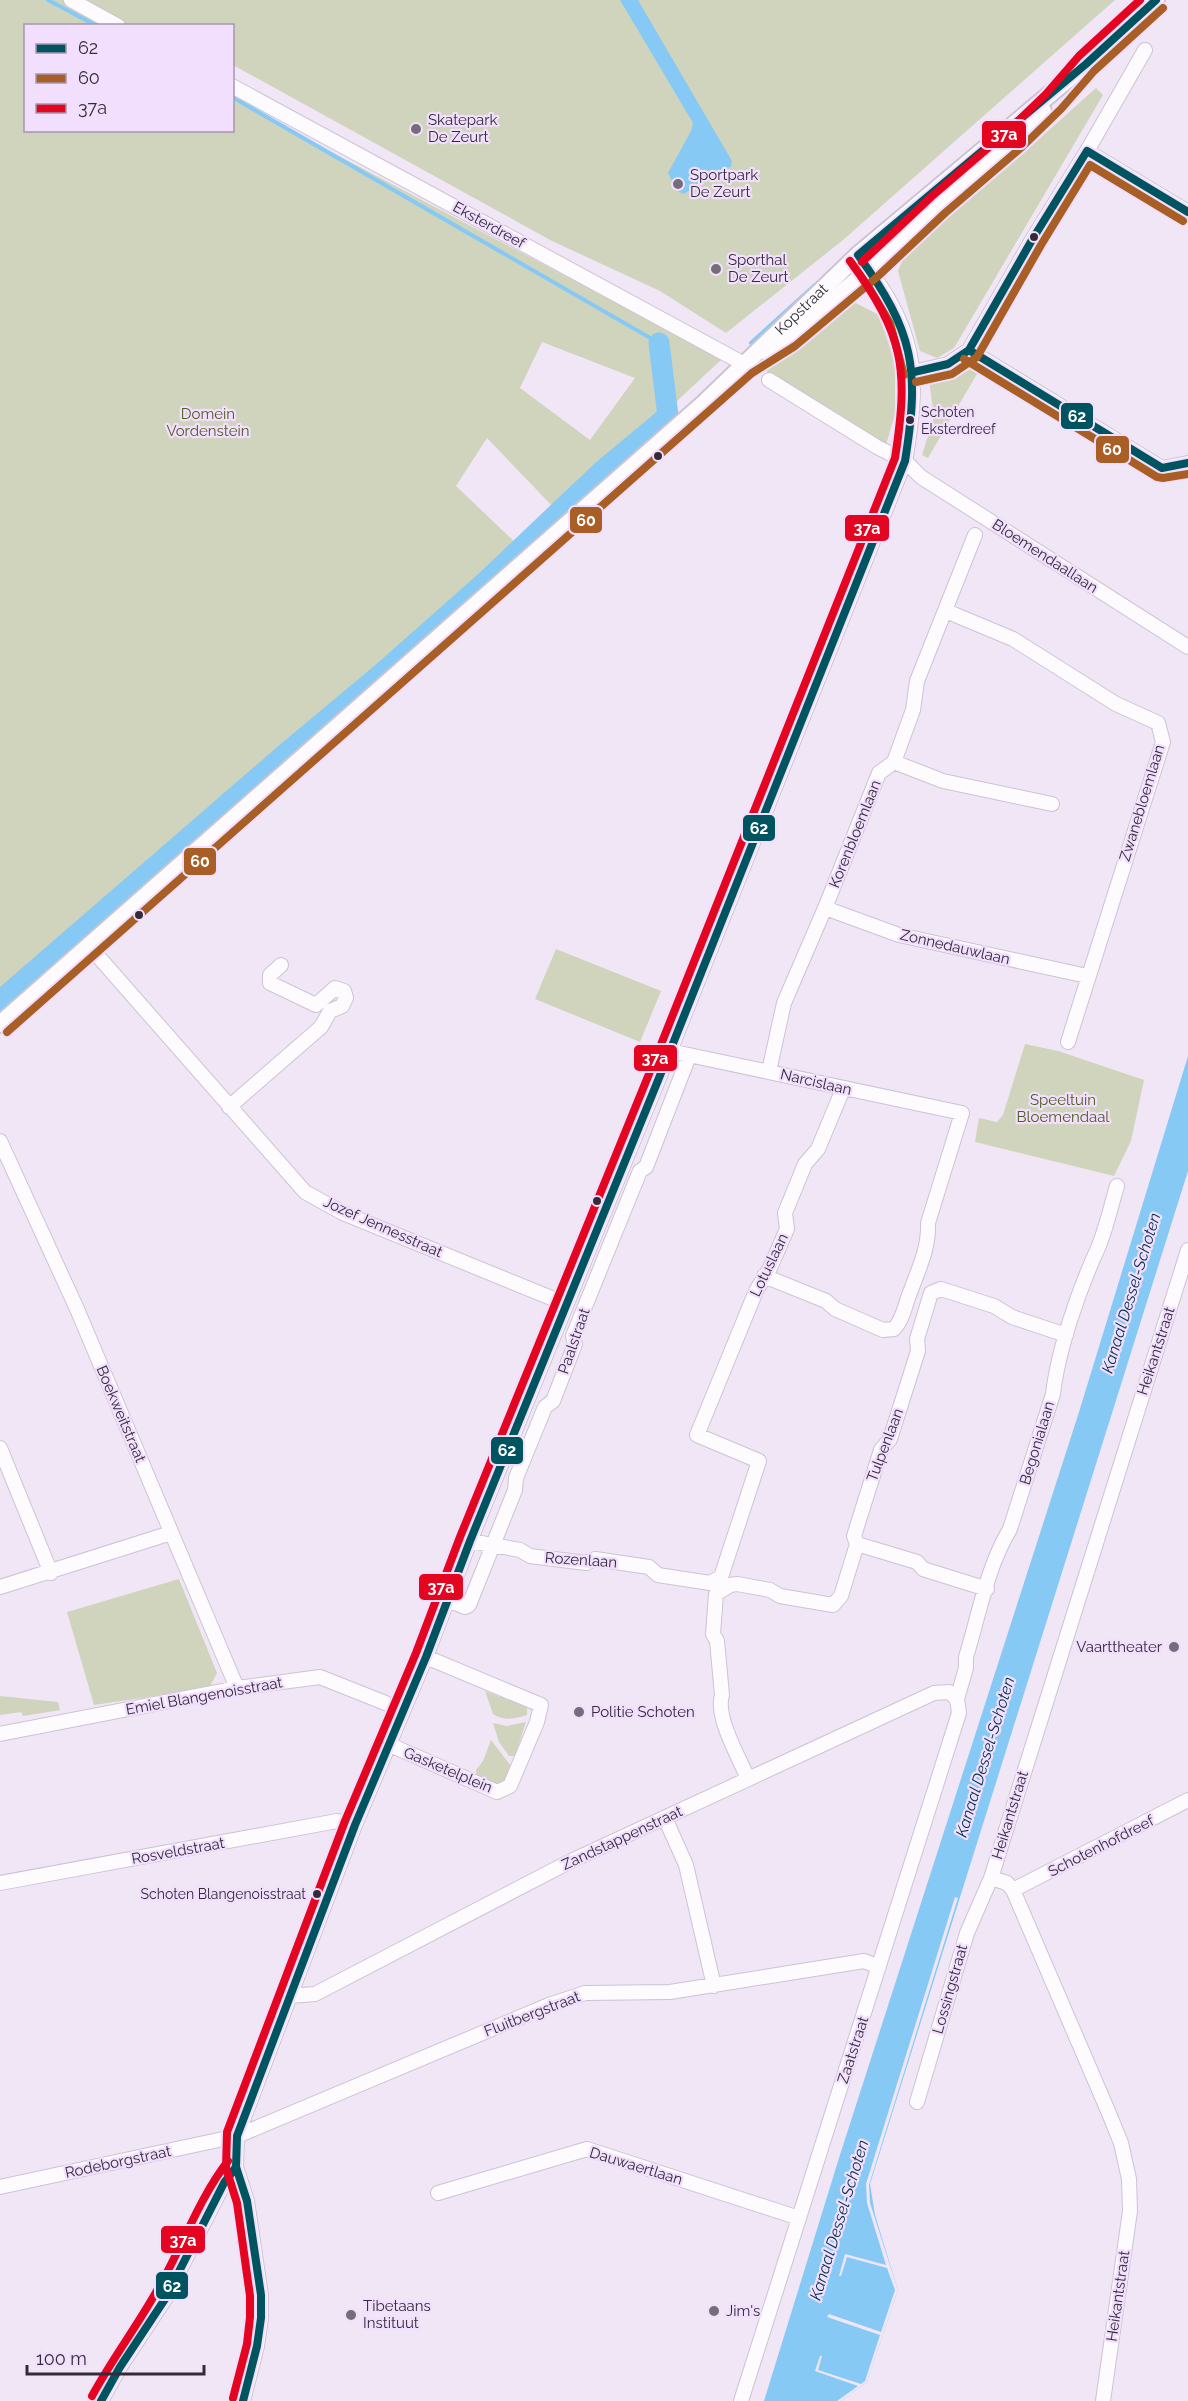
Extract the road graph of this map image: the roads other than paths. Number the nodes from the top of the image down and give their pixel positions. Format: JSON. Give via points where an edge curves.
{"nodes":[{"id":1,"x":72,"y":0,"type":"edge"},
{"id":2,"x":1156,"y":0,"type":"edge"},
{"id":3,"x":114,"y":24,"type":"edge"},
{"id":4,"x":1145,"y":50,"type":"dead end"},
{"id":5,"x":1086,"y":64,"type":"junction"},
{"id":6,"x":234,"y":87,"type":"edge"},
{"id":7,"x":1087,"y":151,"type":"junction"},
{"id":8,"x":1188,"y":212,"type":"edge"},
{"id":9,"x":858,"y":255,"type":"junction"},
{"id":10,"x":869,"y":270,"type":"junction"},
{"id":11,"x":969,"y":350,"type":"junction"},
{"id":12,"x":746,"y":365,"type":"junction"},
{"id":13,"x":914,"y":372,"type":"junction"},
{"id":14,"x":769,"y":380,"type":"dead end"},
{"id":15,"x":905,"y":461,"type":"junction"},
{"id":16,"x":1188,"y":464,"type":"edge"},
{"id":17,"x":975,"y":535,"type":"dead end"},
{"id":18,"x":946,"y":611,"type":"junction"},
{"id":19,"x":1188,"y":647,"type":"edge"},
{"id":20,"x":894,"y":762,"type":"junction"},
{"id":21,"x":1052,"y":804,"type":"dead end"},
{"id":22,"x":825,"y":908,"type":"junction"},
{"id":23,"x":89,"y":946,"type":"junction"},
{"id":24,"x":281,"y":965,"type":"dead end"},
{"id":25,"x":1087,"y":976,"type":"junction"},
{"id":26,"x":316,"y":1005,"type":"junction"},
{"id":27,"x":330,"y":1011,"type":"junction"},
{"id":28,"x":0,"y":1024,"type":"edge"},
{"id":29,"x":1068,"y":1042,"type":"dead end"},
{"id":30,"x":670,"y":1051,"type":"junction"},
{"id":31,"x":689,"y":1056,"type":"junction"},
{"id":32,"x":769,"y":1071,"type":"junction"},
{"id":33,"x":843,"y":1089,"type":"junction"},
{"id":34,"x":229,"y":1107,"type":"junction"},
{"id":35,"x":0,"y":1141,"type":"edge"},
{"id":36,"x":1117,"y":1186,"type":"dead end"},
{"id":37,"x":1188,"y":1250,"type":"edge"},
{"id":38,"x":764,"y":1276,"type":"junction"},
{"id":39,"x":1183,"y":1285,"type":"edge"},
{"id":40,"x":566,"y":1304,"type":"junction"},
{"id":41,"x":1066,"y":1335,"type":"junction"},
{"id":42,"x":0,"y":1448,"type":"edge"},
{"id":43,"x":171,"y":1533,"type":"junction"},
{"id":44,"x":470,"y":1541,"type":"junction"},
{"id":45,"x":857,"y":1544,"type":"junction"},
{"id":46,"x":494,"y":1545,"type":"junction"},
{"id":47,"x":51,"y":1573,"type":"junction"},
{"id":48,"x":722,"y":1573,"type":"joint"},
{"id":49,"x":0,"y":1587,"type":"edge"},
{"id":50,"x":987,"y":1588,"type":"junction"},
{"id":51,"x":448,"y":1600,"type":"junction"},
{"id":52,"x":426,"y":1657,"type":"junction"},
{"id":53,"x":237,"y":1688,"type":"junction"},
{"id":54,"x":957,"y":1699,"type":"junction"},
{"id":55,"x":403,"y":1710,"type":"junction"},
{"id":56,"x":0,"y":1734,"type":"edge"},
{"id":57,"x":390,"y":1745,"type":"junction"},
{"id":58,"x":748,"y":1779,"type":"junction"},
{"id":59,"x":1188,"y":1800,"type":"edge"},
{"id":60,"x":664,"y":1818,"type":"junction"},
{"id":61,"x":355,"y":1825,"type":"junction"},
{"id":62,"x":991,"y":1878,"type":"junction"},
{"id":63,"x":0,"y":1883,"type":"edge"},
{"id":64,"x":1013,"y":1890,"type":"junction"},
{"id":65,"x":879,"y":1967,"type":"junction"},
{"id":66,"x":714,"y":1986,"type":"junction"},
{"id":67,"x":290,"y":1996,"type":"junction"},
{"id":68,"x":917,"y":2102,"type":"dead end"},
{"id":69,"x":237,"y":2136,"type":"junction"},
{"id":70,"x":236,"y":2167,"type":"junction"},
{"id":71,"x":0,"y":2187,"type":"edge"},
{"id":72,"x":438,"y":2193,"type":"dead end"},
{"id":73,"x":799,"y":2218,"type":"junction"},
{"id":74,"x":101,"y":2401,"type":"edge"},
{"id":75,"x":243,"y":2401,"type":"edge"},
{"id":76,"x":741,"y":2401,"type":"edge"},
{"id":77,"x":1103,"y":2401,"type":"edge"}],
"edges":[{"from":1,"to":3,"type":"street"},
{"from":2,"to":5,"type":"main road"},
{"from":4,"to":7,"type":"street"},
{"from":5,"to":9,"type":"main road","name":"Kopstraat"},
{"from":5,"to":10,"type":"main road","name":"Kopstraat","via":[[1016,138]]},
{"from":6,"to":12,"type":"street","name":"Eksterdreef"},
{"from":7,"to":8,"type":"street"},
{"from":7,"to":11,"type":"street"},
{"from":9,"to":10,"type":"street","name":"Paalstraat"},
{"from":9,"to":12,"type":"main road","name":"Kopstraat"},
{"from":10,"to":12,"type":"main road","name":"Kopstraat","via":[[788,338]]},
{"from":10,"to":13,"type":"street","name":"Paalstraat","via":[[900,319]]},
{"from":11,"to":13,"type":"street","via":[[948,364]]},
{"from":11,"to":16,"type":"street","via":[[1162,468]]},
{"from":12,"to":23,"type":"main road","name":"Kopstraat"},
{"from":13,"to":15,"type":"street","name":"Paalstraat","via":[[915,397]]},
{"from":14,"to":15,"type":"street"},
{"from":15,"to":19,"type":"street","name":"Bloemendaallaan","via":[[930,483]]},
{"from":15,"to":30,"type":"street","name":"Paalstraat"},
{"from":17,"to":18,"type":"street","name":"Korenbloemlaan"},
{"from":18,"to":20,"type":"street","name":"Korenbloemlaan","via":[[917,681],[913,710]]},
{"from":18,"to":25,"type":"street","name":"Zwanebloemlaan","via":[[1013,639],[1116,704],[1158,723],[1163,742]]},
{"from":20,"to":21,"type":"street","via":[[943,781]]},
{"from":20,"to":22,"type":"street","name":"Korenbloemlaan","via":[[879,773]]},
{"from":22,"to":25,"type":"street","name":"Zonnedauwlaan","via":[[899,935]]},
{"from":22,"to":32,"type":"street","name":"Korenbloemlaan","via":[[784,1003]]},
{"from":23,"to":28,"type":"main road","name":"Kopstraat"},
{"from":23,"to":34,"type":"street","name":"Jozef Jennesstraat"},
{"from":24,"to":26,"type":"street","via":[[270,975],[270,983]]},
{"from":25,"to":29,"type":"street","name":"Zwanebloemlaan"},
{"from":26,"to":27,"type":"street"},
{"from":26,"to":27,"type":"street","via":[[335,988],[344,991],[342,1006]]},
{"from":27,"to":34,"type":"street","via":[[321,1027]]},
{"from":30,"to":31,"type":"street","name":"Narcislaan"},
{"from":30,"to":40,"type":"street","name":"Paalstraat"},
{"from":31,"to":32,"type":"street","name":"Narcislaan"},
{"from":31,"to":46,"type":"street","name":"Paalstraat","via":[[573,1336],[575,1344],[553,1401],[545,1407],[516,1478]]},
{"from":32,"to":33,"type":"street","name":"Narcislaan"},
{"from":33,"to":38,"type":"street","name":"Lotuslaan","via":[[818,1149],[805,1164],[785,1213],[787,1229]]},
{"from":33,"to":38,"type":"street","name":"Narcislaan","via":[[962,1113],[928,1223],[929,1239],[918,1277],[900,1322],[894,1329],[883,1330],[835,1310],[826,1300]]},
{"from":34,"to":40,"type":"street","name":"Jozef Jennesstraat","via":[[305,1192],[343,1213]]},
{"from":35,"to":43,"type":"street","name":"Boekweitstraat","via":[[77,1310]]},
{"from":36,"to":41,"type":"street","name":"Begonialaan"},
{"from":37,"to":39,"type":"street","name":"Heikantstraat"},
{"from":38,"to":48,"type":"street","name":"Lotuslaan","via":[[697,1435],[759,1461]]},
{"from":39,"to":62,"type":"street","name":"Heikantstraat"},
{"from":40,"to":44,"type":"street","name":"Paalstraat"},
{"from":41,"to":45,"type":"street","name":"Tulpenlaan","via":[[941,1289],[931,1293],[915,1361],[854,1536]]},
{"from":41,"to":50,"type":"street","name":"Begonialaan","via":[[1053,1394]]},
{"from":42,"to":47,"type":"street"},
{"from":43,"to":47,"type":"street"},
{"from":43,"to":53,"type":"street","name":"Boekweitstraat"},
{"from":44,"to":46,"type":"street","name":"Rozenlaan"},
{"from":44,"to":51,"type":"street","name":"Paalstraat"},
{"from":45,"to":50,"type":"street"},
{"from":45,"to":58,"type":"street","name":"Tulpenlaan","via":[[841,1596],[833,1605],[737,1584],[716,1594],[713,1634],[717,1641],[720,1703]]},
{"from":46,"to":48,"type":"street","name":"Rozenlaan","via":[[527,1555],[575,1562],[595,1559],[649,1567],[658,1575],[710,1583]]},
{"from":46,"to":51,"type":"street","name":"Paalstraat","via":[[469,1605]]},
{"from":47,"to":49,"type":"street"},
{"from":50,"to":54,"type":"street","name":"Begonialaan"},
{"from":51,"to":52,"type":"street","name":"Paalstraat"},
{"from":52,"to":55,"type":"street","name":"Paalstraat"},
{"from":52,"to":57,"type":"street","name":"Gasketelplein","via":[[541,1705],[537,1722],[510,1786],[497,1792]]},
{"from":53,"to":55,"type":"street","name":"Emiel Blangenoisstraat","via":[[320,1677]]},
{"from":53,"to":56,"type":"street","name":"Emiel Blangenoisstraat"},
{"from":54,"to":58,"type":"street","name":"Zandstappenstraat","via":[[949,1692],[934,1693]]},
{"from":54,"to":65,"type":"street","name":"Zaatstraat","via":[[959,1713]]},
{"from":55,"to":57,"type":"street","name":"Paalstraat"},
{"from":57,"to":61,"type":"street","name":"Paalstraat"},
{"from":58,"to":60,"type":"street","name":"Zandstappenstraat"},
{"from":59,"to":64,"type":"street","name":"Schotenhofdreef"},
{"from":60,"to":66,"type":"street","via":[[686,1865]]},
{"from":60,"to":67,"type":"street","name":"Zandstappenstraat","via":[[551,1871],[315,1994]]},
{"from":61,"to":63,"type":"street","name":"Rosveldstraat","via":[[338,1821]]},
{"from":61,"to":67,"type":"street","name":"Paalstraat"},
{"from":62,"to":64,"type":"street","name":"Heikantstraat","via":[[1007,1883]]},
{"from":62,"to":68,"type":"street","name":"Lossingstraat","via":[[967,1933]]},
{"from":64,"to":77,"type":"street","name":"Heikantstraat","via":[[1108,2111],[1130,2179],[1130,2211]]},
{"from":65,"to":66,"type":"street","name":"Fluitbergstraat","via":[[864,1961]]},
{"from":65,"to":73,"type":"street","name":"Zaatstraat"},
{"from":66,"to":69,"type":"street","name":"Fluitbergstraat","via":[[670,1992],[585,1993]]},
{"from":67,"to":69,"type":"street","name":"Paalstraat"},
{"from":69,"to":70,"type":"street","name":"Paalstraat"},
{"from":69,"to":71,"type":"street","name":"Rodeborgstraat"},
{"from":70,"to":74,"type":"street","via":[[165,2299]]},
{"from":70,"to":75,"type":"street","via":[[247,2201],[261,2295],[257,2346]]},
{"from":72,"to":73,"type":"street","name":"Dauwaertlaan","via":[[587,2149]]},
{"from":73,"to":76,"type":"street","name":"Zaatstraat"}]}
